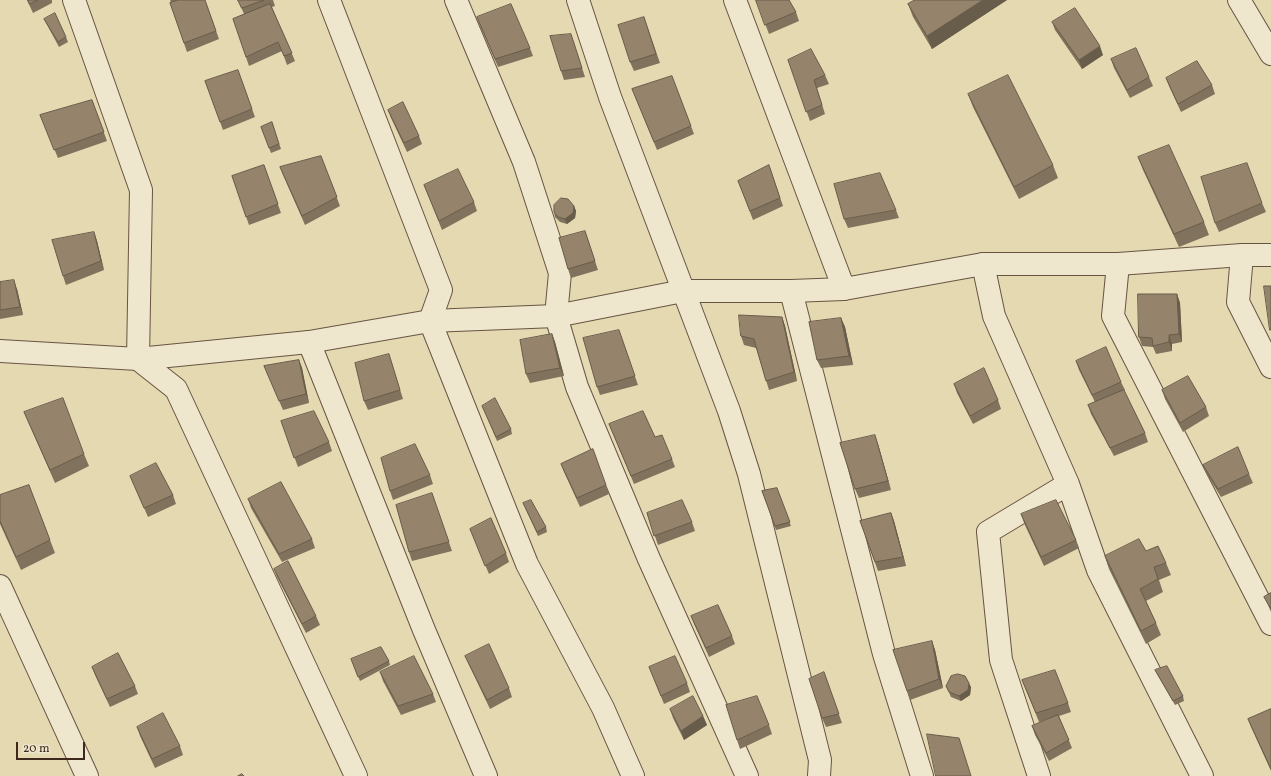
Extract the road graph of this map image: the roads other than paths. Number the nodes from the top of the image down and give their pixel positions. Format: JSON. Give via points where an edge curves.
{"nodes":[{"id":1,"x":74,"y":0,"type":"edge"},
{"id":2,"x":329,"y":0,"type":"edge"},
{"id":3,"x":456,"y":0,"type":"edge"},
{"id":4,"x":578,"y":0,"type":"edge"},
{"id":5,"x":735,"y":0,"type":"edge"},
{"id":6,"x":1239,"y":0,"type":"edge"},
{"id":7,"x":1271,"y":54,"type":"edge"},
{"id":8,"x":1242,"y":255,"type":"junction"},
{"id":9,"x":1271,"y":255,"type":"edge"},
{"id":10,"x":983,"y":264,"type":"junction"},
{"id":11,"x":1118,"y":264,"type":"junction"},
{"id":12,"x":844,"y":289,"type":"junction"},
{"id":13,"x":683,"y":291,"type":"junction"},
{"id":14,"x":791,"y":291,"type":"junction"},
{"id":15,"x":556,"y":316,"type":"junction"},
{"id":16,"x":430,"y":321,"type":"junction"},
{"id":17,"x":309,"y":342,"type":"junction"},
{"id":18,"x":0,"y":351,"type":"edge"},
{"id":19,"x":138,"y":359,"type":"junction"},
{"id":20,"x":1271,"y":367,"type":"edge"},
{"id":21,"x":1068,"y":484,"type":"junction"},
{"id":22,"x":0,"y":586,"type":"edge"},
{"id":23,"x":1271,"y":624,"type":"edge"},
{"id":24,"x":87,"y":776,"type":"edge"},
{"id":25,"x":356,"y":776,"type":"edge"},
{"id":26,"x":486,"y":776,"type":"edge"},
{"id":27,"x":633,"y":776,"type":"edge"},
{"id":28,"x":747,"y":776,"type":"edge"},
{"id":29,"x":818,"y":776,"type":"edge"},
{"id":30,"x":922,"y":776,"type":"edge"},
{"id":31,"x":1039,"y":776,"type":"edge"},
{"id":32,"x":1202,"y":776,"type":"edge"}],
"edges":[{"from":1,"to":19,"type":"street","via":[[140,190]]},
{"from":2,"to":16,"type":"street","via":[[441,290]]},
{"from":3,"to":15,"type":"street","via":[[524,162],[560,273]]},
{"from":4,"to":13,"type":"street","via":[[610,97]]},
{"from":5,"to":12,"type":"street"},
{"from":6,"to":7,"type":"street"},
{"from":8,"to":9,"type":"street"},
{"from":8,"to":11,"type":"street"},
{"from":8,"to":20,"type":"street","via":[[1238,302]]},
{"from":10,"to":11,"type":"street"},
{"from":10,"to":12,"type":"street"},
{"from":10,"to":21,"type":"street","via":[[994,316]]},
{"from":11,"to":23,"type":"street","via":[[1113,316]]},
{"from":12,"to":14,"type":"street"},
{"from":13,"to":14,"type":"street"},
{"from":13,"to":15,"type":"street"},
{"from":13,"to":29,"type":"street","via":[[729,411],[749,474],[820,760]]},
{"from":14,"to":30,"type":"street","via":[[884,654]]},
{"from":15,"to":16,"type":"street"},
{"from":15,"to":28,"type":"street","via":[[578,387],[640,538]]},
{"from":16,"to":17,"type":"street"},
{"from":16,"to":27,"type":"street","via":[[527,564],[603,708]]},
{"from":17,"to":19,"type":"street"},
{"from":17,"to":26,"type":"street","via":[[421,623]]},
{"from":18,"to":19,"type":"street"},
{"from":19,"to":25,"type":"street","via":[[176,389]]},
{"from":21,"to":31,"type":"street","via":[[988,532],[1000,660]]},
{"from":21,"to":32,"type":"street","via":[[1098,570]]},
{"from":22,"to":24,"type":"street"}]}
